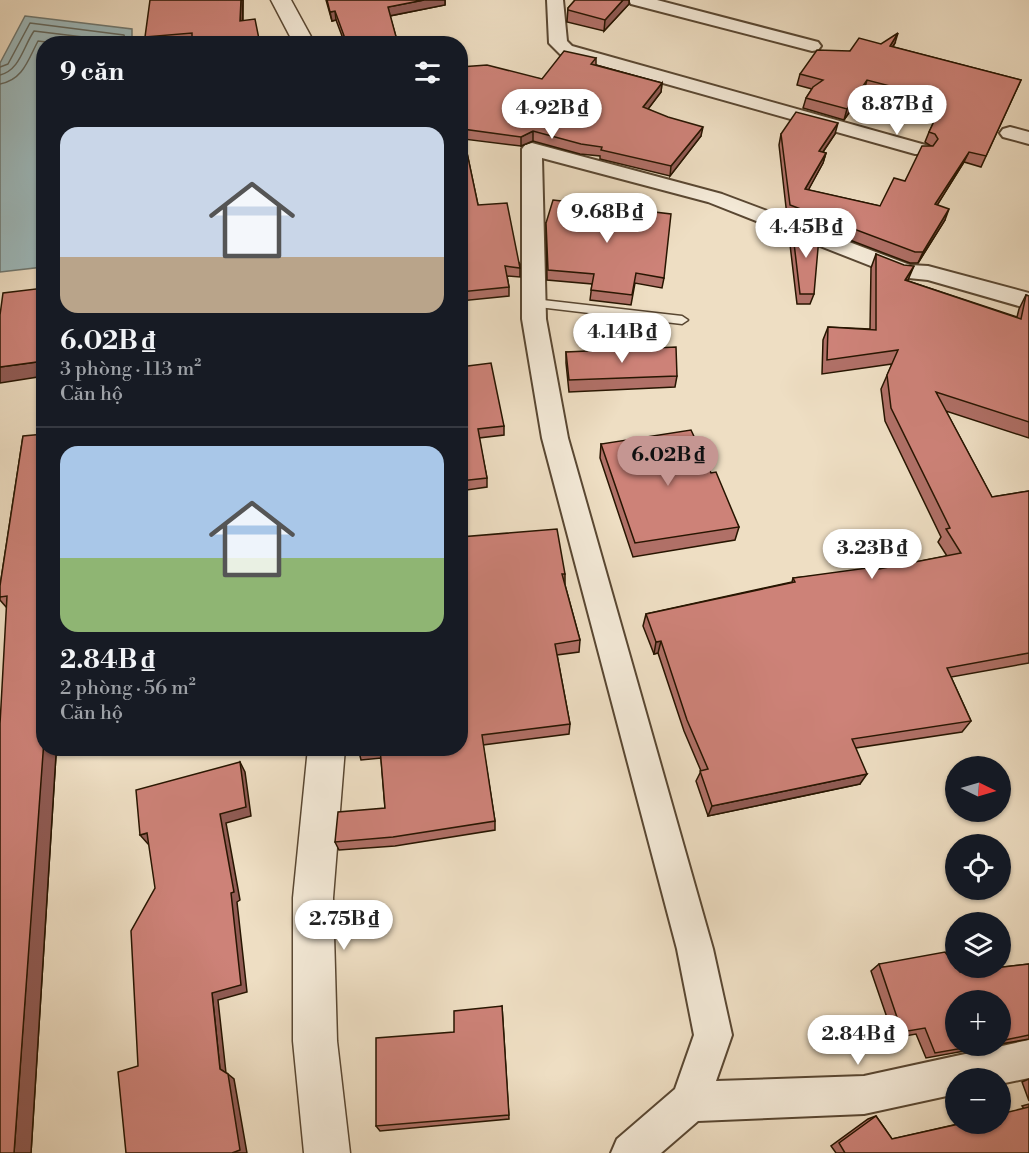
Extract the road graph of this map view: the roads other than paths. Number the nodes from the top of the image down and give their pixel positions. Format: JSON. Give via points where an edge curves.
{"nodes":[{"id":1,"x":280,"y":0,"type":"edge"},
{"id":2,"x":555,"y":0,"type":"edge"},
{"id":3,"x":637,"y":0,"type":"edge"},
{"id":4,"x":300,"y":36,"type":"edge"},
{"id":5,"x":812,"y":46,"type":"dead end"},
{"id":6,"x":922,"y":150,"type":"edge"},
{"id":7,"x":1029,"y":301,"type":"edge"},
{"id":8,"x":534,"y":303,"type":"junction"},
{"id":9,"x":682,"y":320,"type":"dead end"},
{"id":10,"x":326,"y":756,"type":"edge"},
{"id":11,"x":1029,"y":1059,"type":"edge"},
{"id":12,"x":690,"y":1102,"type":"junction"},
{"id":13,"x":327,"y":1153,"type":"edge"},
{"id":14,"x":631,"y":1153,"type":"edge"}],
"edges":[{"from":1,"to":4,"type":"street"},
{"from":2,"to":6,"type":"street","via":[[558,43],[566,50]]},
{"from":3,"to":5,"type":"street"},
{"from":7,"to":8,"type":"street","via":[[928,273],[907,272],[715,198],[532,149]]},
{"from":8,"to":9,"type":"lane"},
{"from":8,"to":12,"type":"street","via":[[555,438],[695,949],[713,1035]]},
{"from":10,"to":13,"type":"street","via":[[313,898],[315,1041]]},
{"from":11,"to":12,"type":"street","via":[[864,1095]]},
{"from":12,"to":14,"type":"street"}]}
